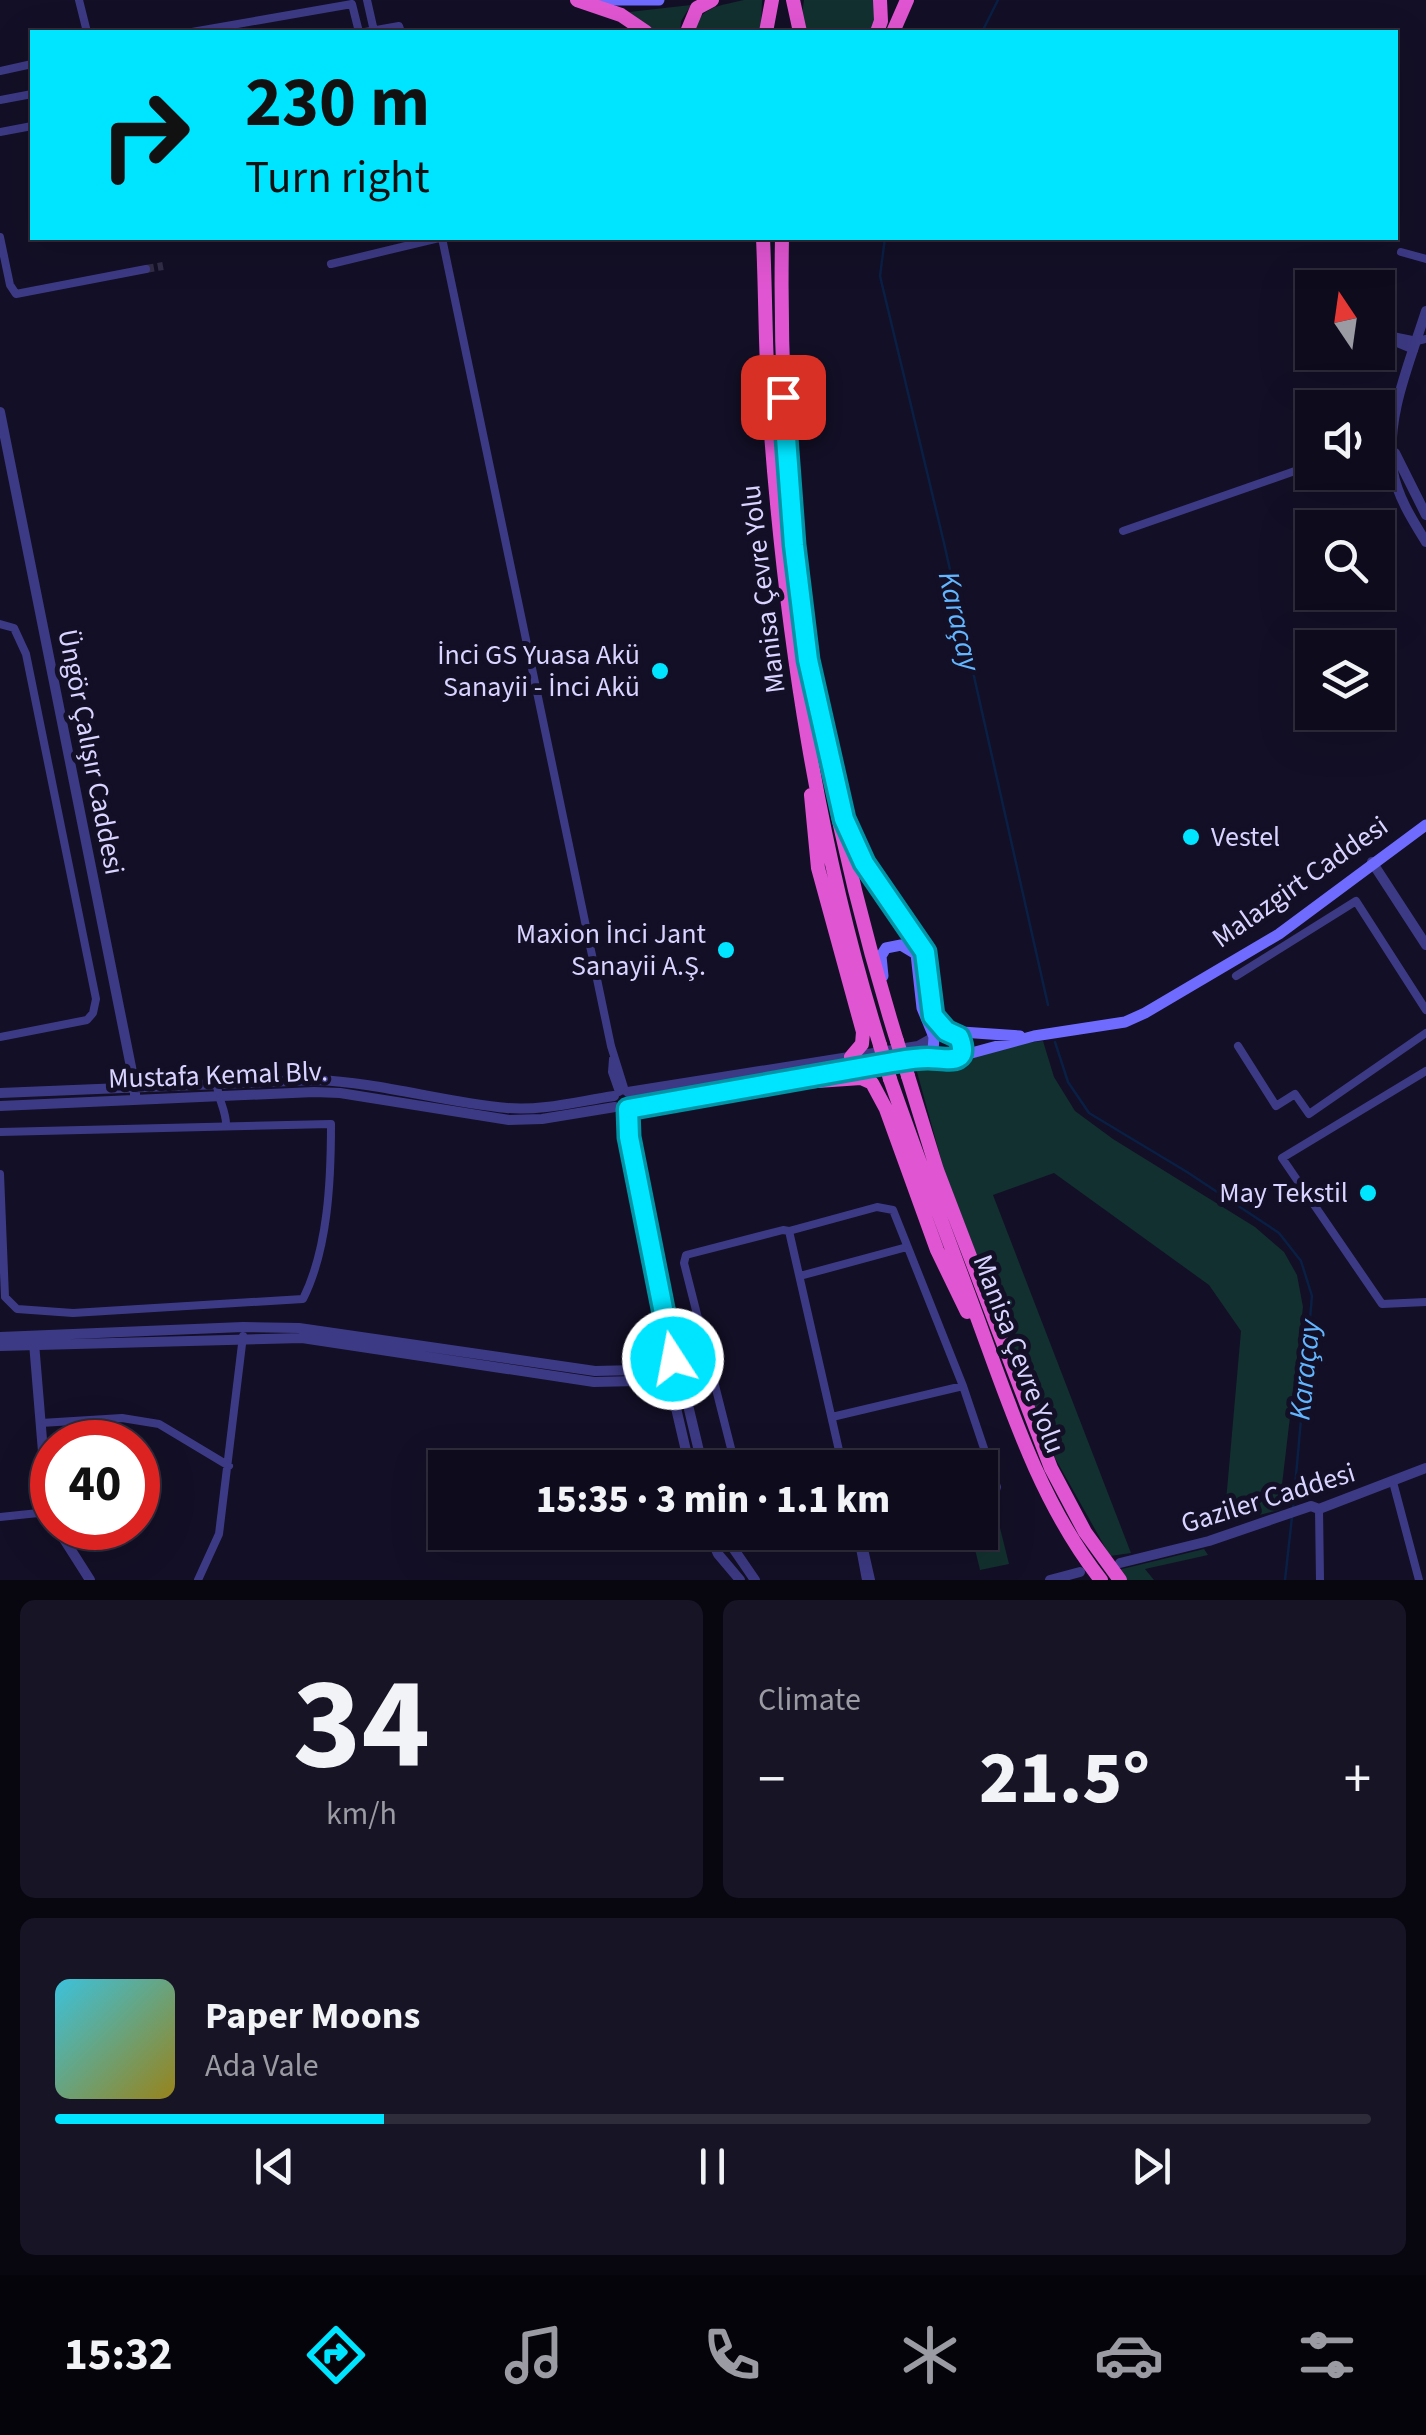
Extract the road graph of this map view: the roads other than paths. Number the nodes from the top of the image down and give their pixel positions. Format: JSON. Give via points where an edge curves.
{"nodes":[{"id":1,"x":79,"y":0,"type":"edge"},
{"id":2,"x":366,"y":0,"type":"edge"},
{"id":3,"x":577,"y":0,"type":"edge"},
{"id":4,"x":593,"y":0,"type":"edge"},
{"id":5,"x":658,"y":0,"type":"edge"},
{"id":6,"x":712,"y":0,"type":"edge"},
{"id":7,"x":773,"y":0,"type":"edge"},
{"id":8,"x":791,"y":0,"type":"edge"},
{"id":9,"x":880,"y":0,"type":"edge"},
{"id":10,"x":908,"y":0,"type":"edge"},
{"id":11,"x":352,"y":4,"type":"junction"},
{"id":12,"x":86,"y":30,"type":"edge"},
{"id":13,"x":203,"y":30,"type":"edge"},
{"id":14,"x":365,"y":30,"type":"edge"},
{"id":15,"x":366,"y":30,"type":"edge"},
{"id":16,"x":377,"y":30,"type":"edge"},
{"id":17,"x":400,"y":30,"type":"edge"},
{"id":18,"x":643,"y":30,"type":"edge"},
{"id":19,"x":688,"y":30,"type":"edge"},
{"id":20,"x":769,"y":30,"type":"edge"},
{"id":21,"x":786,"y":30,"type":"edge"},
{"id":22,"x":799,"y":30,"type":"edge"},
{"id":23,"x":878,"y":30,"type":"edge"},
{"id":24,"x":894,"y":30,"type":"edge"},
{"id":25,"x":30,"y":64,"type":"edge"},
{"id":26,"x":0,"y":71,"type":"edge"},
{"id":27,"x":30,"y":94,"type":"edge"},
{"id":28,"x":0,"y":100,"type":"edge"},
{"id":29,"x":30,"y":126,"type":"edge"},
{"id":30,"x":0,"y":132,"type":"edge"},
{"id":31,"x":0,"y":236,"type":"edge"},
{"id":32,"x":418,"y":240,"type":"edge"},
{"id":33,"x":440,"y":240,"type":"edge"},
{"id":34,"x":764,"y":240,"type":"edge"},
{"id":35,"x":782,"y":240,"type":"edge"},
{"id":36,"x":1401,"y":252,"type":"dead end"},
{"id":37,"x":1426,"y":260,"type":"edge"},
{"id":38,"x":330,"y":264,"type":"dead end"},
{"id":39,"x":146,"y":269,"type":"tunnel mouth"},
{"id":40,"x":1426,"y":311,"type":"edge"},
{"id":41,"x":1419,"y":343,"type":"edge"},
{"id":42,"x":1395,"y":411,"type":"edge"},
{"id":43,"x":0,"y":412,"type":"edge"},
{"id":44,"x":1395,"y":454,"type":"edge"},
{"id":45,"x":1295,"y":471,"type":"edge"},
{"id":46,"x":1395,"y":478,"type":"edge"},
{"id":47,"x":1426,"y":515,"type":"edge"},
{"id":48,"x":1123,"y":530,"type":"dead end"},
{"id":49,"x":1426,"y":542,"type":"edge"},
{"id":50,"x":0,"y":624,"type":"edge"},
{"id":51,"x":808,"y":744,"type":"junction"},
{"id":52,"x":826,"y":747,"type":"junction"},
{"id":53,"x":1426,"y":825,"type":"edge"},
{"id":54,"x":1372,"y":862,"type":"junction"},
{"id":55,"x":1426,"y":945,"type":"edge"},
{"id":56,"x":1236,"y":976,"type":"dead end"},
{"id":57,"x":1426,"y":1010,"type":"edge"},
{"id":58,"x":951,"y":1032,"type":"junction"},
{"id":59,"x":894,"y":1033,"type":"junction"},
{"id":60,"x":1426,"y":1033,"type":"edge"},
{"id":61,"x":1034,"y":1036,"type":"junction"},
{"id":62,"x":0,"y":1038,"type":"edge"},
{"id":63,"x":934,"y":1038,"type":"junction"},
{"id":64,"x":1238,"y":1046,"type":"dead end"},
{"id":65,"x":851,"y":1057,"type":"junction"},
{"id":66,"x":938,"y":1058,"type":"junction"},
{"id":67,"x":956,"y":1058,"type":"junction"},
{"id":68,"x":1426,"y":1071,"type":"edge"},
{"id":69,"x":788,"y":1083,"type":"junction"},
{"id":70,"x":218,"y":1085,"type":"junction"},
{"id":71,"x":135,"y":1087,"type":"junction"},
{"id":72,"x":0,"y":1093,"type":"edge"},
{"id":73,"x":135,"y":1100,"type":"junction"},
{"id":74,"x":623,"y":1100,"type":"junction"},
{"id":75,"x":219,"y":1102,"type":"junction"},
{"id":76,"x":0,"y":1106,"type":"edge"},
{"id":77,"x":211,"y":1126,"type":"junction"},
{"id":78,"x":226,"y":1126,"type":"junction"},
{"id":79,"x":0,"y":1132,"type":"edge"},
{"id":80,"x":0,"y":1174,"type":"edge"},
{"id":81,"x":790,"y":1231,"type":"junction"},
{"id":82,"x":908,"y":1246,"type":"junction"},
{"id":83,"x":800,"y":1276,"type":"junction"},
{"id":84,"x":1426,"y":1302,"type":"edge"},
{"id":85,"x":243,"y":1332,"type":"junction"},
{"id":86,"x":0,"y":1337,"type":"edge"},
{"id":87,"x":34,"y":1343,"type":"junction"},
{"id":88,"x":0,"y":1346,"type":"edge"},
{"id":89,"x":674,"y":1372,"type":"junction"},
{"id":90,"x":963,"y":1386,"type":"junction"},
{"id":91,"x":1004,"y":1389,"type":"junction"},
{"id":92,"x":832,"y":1417,"type":"junction"},
{"id":93,"x":41,"y":1420,"type":"edge"},
{"id":94,"x":82,"y":1420,"type":"edge"},
{"id":95,"x":134,"y":1420,"type":"edge"},
{"id":96,"x":160,"y":1425,"type":"edge"},
{"id":97,"x":687,"y":1450,"type":"edge"},
{"id":98,"x":697,"y":1450,"type":"edge"},
{"id":99,"x":731,"y":1450,"type":"edge"},
{"id":100,"x":839,"y":1450,"type":"edge"},
{"id":101,"x":985,"y":1450,"type":"edge"},
{"id":102,"x":229,"y":1466,"type":"junction"},
{"id":103,"x":1426,"y":1468,"type":"edge"},
{"id":104,"x":1393,"y":1482,"type":"junction"},
{"id":105,"x":1315,"y":1508,"type":"junction"},
{"id":106,"x":30,"y":1516,"type":"edge"},
{"id":107,"x":0,"y":1517,"type":"edge"},
{"id":108,"x":72,"y":1550,"type":"edge"},
{"id":109,"x":716,"y":1550,"type":"edge"},
{"id":110,"x":734,"y":1550,"type":"edge"},
{"id":111,"x":861,"y":1550,"type":"edge"},
{"id":112,"x":1120,"y":1563,"type":"dead end"},
{"id":113,"x":1080,"y":1572,"type":"dead end"},
{"id":114,"x":90,"y":1580,"type":"edge"},
{"id":115,"x":198,"y":1580,"type":"edge"},
{"id":116,"x":740,"y":1580,"type":"edge"},
{"id":117,"x":755,"y":1580,"type":"edge"},
{"id":118,"x":868,"y":1580,"type":"edge"},
{"id":119,"x":1050,"y":1580,"type":"edge"},
{"id":120,"x":1101,"y":1580,"type":"edge"},
{"id":121,"x":1120,"y":1580,"type":"edge"},
{"id":122,"x":1320,"y":1580,"type":"edge"},
{"id":123,"x":1419,"y":1580,"type":"edge"}],
"edges":[{"from":1,"to":12,"type":"street"},
{"from":2,"to":11,"type":"street"},
{"from":2,"to":15,"type":"street"},
{"from":3,"to":18,"type":"highway"},
{"from":4,"to":5,"type":"main road"},
{"from":6,"to":19,"type":"highway","via":[[697,8]]},
{"from":7,"to":20,"type":"highway"},
{"from":8,"to":21,"type":"highway"},
{"from":8,"to":22,"type":"highway"},
{"from":9,"to":23,"type":"highway"},
{"from":10,"to":24,"type":"highway"},
{"from":11,"to":13,"type":"street"},
{"from":11,"to":14,"type":"street"},
{"from":16,"to":17,"type":"street"},
{"from":25,"to":26,"type":"street"},
{"from":27,"to":28,"type":"street"},
{"from":29,"to":30,"type":"street"},
{"from":31,"to":39,"type":"street","via":[[16,294]]},
{"from":32,"to":38,"type":"street"},
{"from":33,"to":74,"type":"street"},
{"from":34,"to":51,"type":"highway","name":"Manisa Çevre Yolu","via":[[770,431]]},
{"from":35,"to":52,"type":"highway","name":"Manisa Çevre Yolu","via":[[780,333],[791,506],[808,660]]},
{"from":36,"to":37,"type":"street"},
{"from":40,"to":41,"type":"street"},
{"from":41,"to":42,"type":"street"},
{"from":43,"to":71,"type":"street","name":"Üngör Çalışır Caddesi"},
{"from":44,"to":47,"type":"street"},
{"from":45,"to":48,"type":"street"},
{"from":46,"to":49,"type":"street"},
{"from":50,"to":62,"type":"street","via":[[14,628],[26,654],[96,999],[87,1020]]},
{"from":51,"to":65,"type":"highway","via":[[818,868],[863,1032]]},
{"from":51,"to":91,"type":"highway","name":"Manisa Çevre Yolu","bridge":true,"via":[[839,895],[890,1079]]},
{"from":52,"to":58,"type":"main road","via":[[851,838],[925,952],[933,1016]]},
{"from":52,"to":59,"type":"highway","name":"Manisa Çevre Yolu","via":[[848,865]]},
{"from":53,"to":54,"type":"main road","name":"Malazgirt Caddesi"},
{"from":54,"to":55,"type":"street"},
{"from":54,"to":61,"type":"main road","name":"Malazgirt Caddesi","via":[[1279,934],[1145,1013]]},
{"from":56,"to":57,"type":"street","via":[[1356,901]]},
{"from":58,"to":61,"type":"main road"},
{"from":58,"to":63,"type":"main road"},
{"from":58,"to":67,"type":"main road","via":[[962,1046]]},
{"from":59,"to":63,"type":"main road","via":[[881,956],[901,945],[916,954],[922,1008]]},
{"from":59,"to":121,"type":"highway","name":"Manisa Çevre Yolu","bridge":true,"via":[[938,1170],[1044,1449],[1085,1532]]},
{"from":60,"to":64,"type":"street","via":[[1308,1114],[1295,1094],[1276,1106]]},
{"from":61,"to":67,"type":"main road"},
{"from":63,"to":65,"type":"street"},
{"from":63,"to":66,"type":"main road"},
{"from":65,"to":74,"type":"street"},
{"from":66,"to":67,"type":"main road"},
{"from":66,"to":69,"type":"street"},
{"from":68,"to":84,"type":"street","via":[[1282,1158],[1382,1304]]},
{"from":69,"to":74,"type":"street"},
{"from":69,"to":91,"type":"highway","via":[[861,1078],[881,1094],[937,1250]]},
{"from":70,"to":71,"type":"street","name":"Mustafa Kemal Blv."},
{"from":70,"to":74,"type":"street","name":"Mustafa Kemal Blv.","via":[[334,1081],[510,1108]]},
{"from":70,"to":75,"type":"street"},
{"from":71,"to":72,"type":"street","name":"Mustafa Kemal Blv."},
{"from":71,"to":73,"type":"street","name":"Üngör Çalışır Caddesi"},
{"from":73,"to":75,"type":"street","name":"Mustafa Kemal Blv."},
{"from":73,"to":76,"type":"street","name":"Mustafa Kemal Blv."},
{"from":74,"to":75,"type":"street","name":"Mustafa Kemal Blv.","via":[[509,1120],[340,1093]]},
{"from":74,"to":89,"type":"street"},
{"from":75,"to":77,"type":"street"},
{"from":75,"to":78,"type":"street"},
{"from":77,"to":78,"type":"street"},
{"from":77,"to":79,"type":"street"},
{"from":78,"to":80,"type":"street","via":[[331,1124],[322,1245],[303,1299],[73,1313],[17,1309],[5,1297]]},
{"from":81,"to":82,"type":"street","via":[[877,1207],[893,1210]]},
{"from":81,"to":83,"type":"street"},
{"from":81,"to":99,"type":"street","via":[[686,1255]]},
{"from":82,"to":83,"type":"street"},
{"from":82,"to":90,"type":"street"},
{"from":83,"to":92,"type":"street"},
{"from":85,"to":86,"type":"street"},
{"from":85,"to":87,"type":"street"},
{"from":85,"to":89,"type":"street","via":[[299,1328],[594,1371]]},
{"from":85,"to":102,"type":"street"},
{"from":87,"to":88,"type":"street"},
{"from":87,"to":93,"type":"street"},
{"from":89,"to":97,"type":"street"},
{"from":89,"to":98,"type":"street"},
{"from":90,"to":92,"type":"street"},
{"from":90,"to":101,"type":"street"},
{"from":91,"to":120,"type":"highway","name":"Manisa Çevre Yolu","via":[[1059,1514]]},
{"from":92,"to":100,"type":"street"},
{"from":94,"to":95,"type":"street"},
{"from":96,"to":102,"type":"street"},
{"from":102,"to":115,"type":"street","via":[[219,1534]]},
{"from":103,"to":104,"type":"street","name":"Gaziler Caddesi"},
{"from":104,"to":105,"type":"street","name":"Gaziler Caddesi"},
{"from":104,"to":123,"type":"street"},
{"from":105,"to":112,"type":"street","name":"Gaziler Caddesi"},
{"from":105,"to":122,"type":"street"},
{"from":106,"to":107,"type":"street"},
{"from":108,"to":114,"type":"street"},
{"from":109,"to":116,"type":"street"},
{"from":110,"to":117,"type":"street"},
{"from":111,"to":118,"type":"street"},
{"from":113,"to":119,"type":"street"}]}
